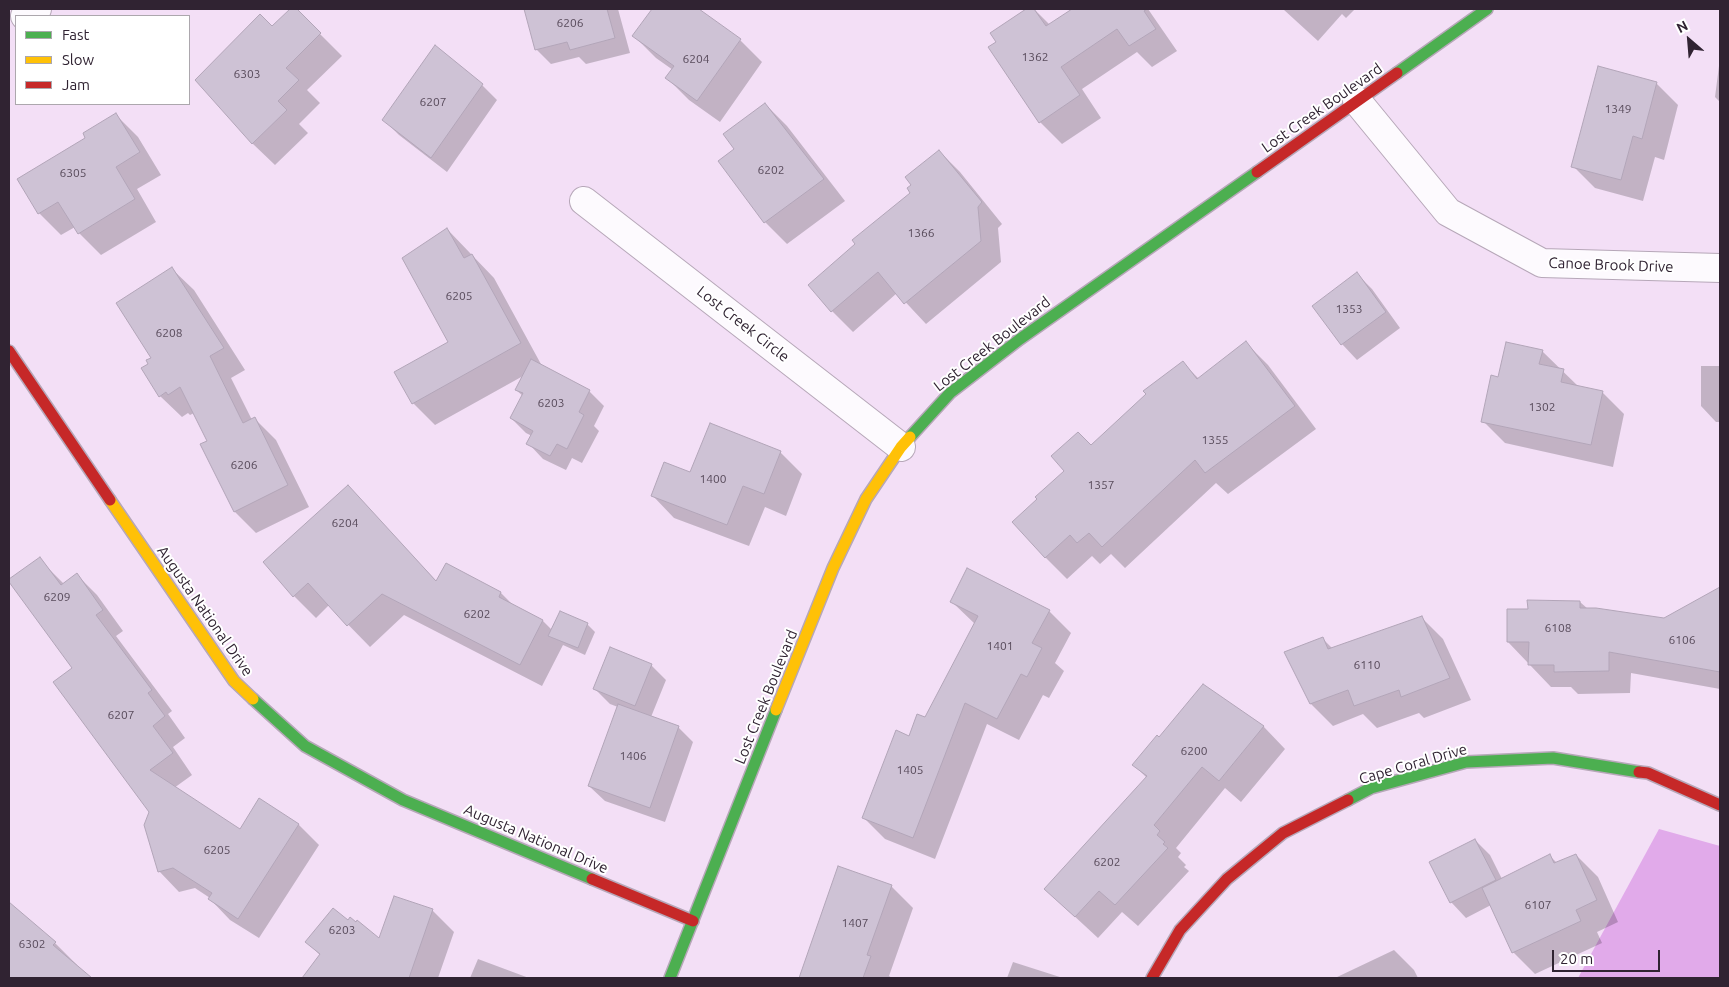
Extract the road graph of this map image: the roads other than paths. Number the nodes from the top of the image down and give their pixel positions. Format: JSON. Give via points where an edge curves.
{"nodes":[{"id":1,"x":37,"y":9,"type":"edge"},
{"id":2,"x":1487,"y":9,"type":"edge"},
{"id":3,"x":26,"y":15,"type":"edge"},
{"id":4,"x":1357,"y":101,"type":"junction"},
{"id":5,"x":584,"y":201,"type":"dead end"},
{"id":6,"x":1720,"y":268,"type":"edge"},
{"id":7,"x":9,"y":351,"type":"edge"},
{"id":8,"x":901,"y":447,"type":"junction"},
{"id":9,"x":1720,"y":805,"type":"edge"},
{"id":10,"x":692,"y":920,"type":"junction"},
{"id":11,"x":670,"y":978,"type":"edge"},
{"id":12,"x":1152,"y":978,"type":"edge"}],
"edges":[{"from":1,"to":3,"type":"street"},
{"from":2,"to":4,"type":"street","name":"Lost Creek Boulevard"},
{"from":4,"to":6,"type":"street","name":"Canoe Brook Drive","via":[[1448,212],[1542,263]]},
{"from":4,"to":8,"type":"street","name":"Lost Creek Boulevard","via":[[1020,338],[950,393]]},
{"from":5,"to":8,"type":"street","name":"Lost Creek Circle"},
{"from":7,"to":10,"type":"street","name":"Augusta National Drive","via":[[234,681],[305,746],[402,800]]},
{"from":8,"to":10,"type":"street","name":"Lost Creek Boulevard","via":[[866,499],[833,568]]},
{"from":9,"to":12,"type":"street","name":"Cape Coral Drive","via":[[1648,773],[1553,758],[1466,762],[1371,788],[1283,833],[1227,879],[1180,930]]},
{"from":10,"to":11,"type":"street","name":"Lost Creek Boulevard"}]}
